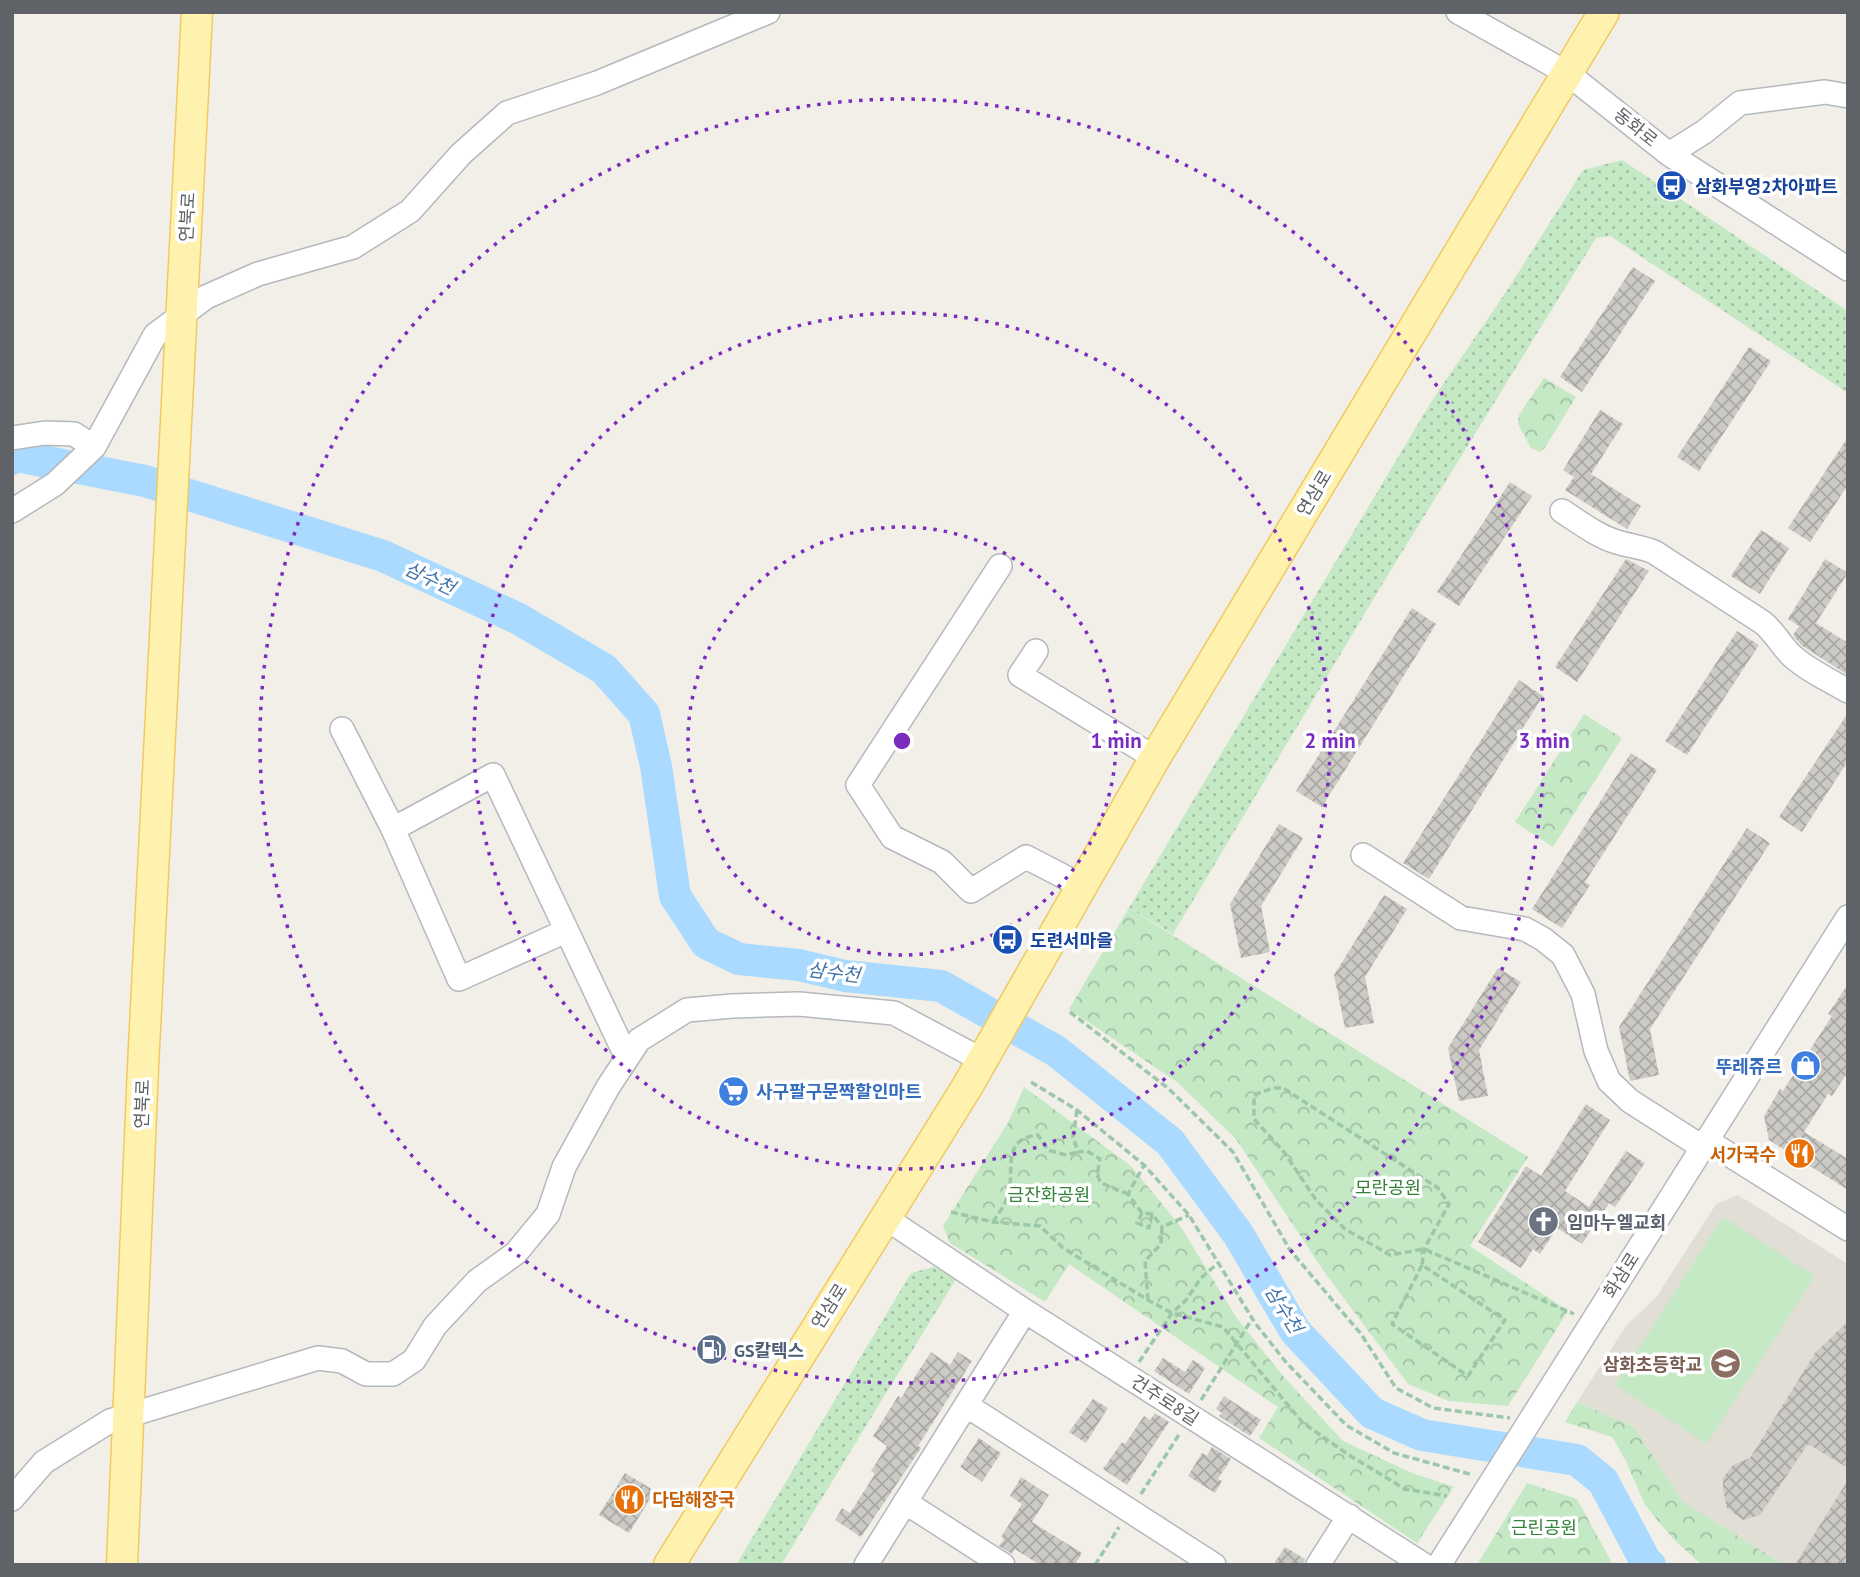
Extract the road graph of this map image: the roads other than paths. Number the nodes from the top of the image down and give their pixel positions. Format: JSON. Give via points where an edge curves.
{"nodes":[{"id":1,"x":197,"y":12,"type":"edge"},
{"id":2,"x":768,"y":12,"type":"edge"},
{"id":3,"x":1458,"y":12,"type":"edge"},
{"id":4,"x":1604,"y":12,"type":"edge"},
{"id":5,"x":1567,"y":73,"type":"junction"},
{"id":6,"x":1848,"y":96,"type":"edge"},
{"id":7,"x":1669,"y":154,"type":"junction"},
{"id":8,"x":1848,"y":269,"type":"edge"},
{"id":9,"x":182,"y":314,"type":"junction"},
{"id":10,"x":12,"y":439,"type":"edge"},
{"id":11,"x":94,"y":447,"type":"junction"},
{"id":12,"x":12,"y":511,"type":"edge"},
{"id":13,"x":1562,"y":511,"type":"dead end"},
{"id":14,"x":1000,"y":566,"type":"dead end"},
{"id":15,"x":1036,"y":650,"type":"dead end"},
{"id":16,"x":1848,"y":691,"type":"edge"},
{"id":17,"x":342,"y":729,"type":"dead end"},
{"id":18,"x":1155,"y":758,"type":"junction"},
{"id":19,"x":393,"y":829,"type":"junction"},
{"id":20,"x":1363,"y":855,"type":"dead end"},
{"id":21,"x":1082,"y":886,"type":"junction"},
{"id":22,"x":1848,"y":917,"type":"edge"},
{"id":23,"x":566,"y":931,"type":"junction"},
{"id":24,"x":986,"y":1054,"type":"junction"},
{"id":25,"x":627,"y":1058,"type":"junction"},
{"id":26,"x":1704,"y":1144,"type":"junction"},
{"id":27,"x":884,"y":1217,"type":"junction"},
{"id":28,"x":1848,"y":1229,"type":"edge"},
{"id":29,"x":1025,"y":1311,"type":"junction"},
{"id":30,"x":966,"y":1405,"type":"junction"},
{"id":31,"x":129,"y":1416,"type":"junction"},
{"id":32,"x":12,"y":1499,"type":"edge"},
{"id":33,"x":905,"y":1502,"type":"junction"},
{"id":34,"x":1349,"y":1516,"type":"junction"},
{"id":35,"x":122,"y":1565,"type":"edge"},
{"id":36,"x":669,"y":1565,"type":"edge"},
{"id":37,"x":866,"y":1565,"type":"edge"},
{"id":38,"x":1003,"y":1565,"type":"edge"},
{"id":39,"x":1214,"y":1565,"type":"edge"},
{"id":40,"x":1318,"y":1565,"type":"edge"},
{"id":41,"x":1424,"y":1565,"type":"edge"},
{"id":42,"x":1439,"y":1565,"type":"edge"}],
"edges":[{"from":1,"to":9,"type":"main road","name":"연북로"},
{"from":2,"to":9,"type":"street","via":[[597,83],[507,113],[461,154],[410,211],[354,247],[258,274],[206,297]]},
{"from":3,"to":5,"type":"street","name":"동화로"},
{"from":4,"to":5,"type":"main road","name":"연삼로"},
{"from":5,"to":7,"type":"street","name":"동화로"},
{"from":5,"to":18,"type":"main road","name":"연삼로"},
{"from":6,"to":7,"type":"street","via":[[1825,92],[1740,103]]},
{"from":7,"to":8,"type":"street","name":"동화로"},
{"from":9,"to":11,"type":"street","via":[[155,335]]},
{"from":9,"to":31,"type":"main road","name":"연북로"},
{"from":10,"to":11,"type":"street","via":[[74,434]]},
{"from":11,"to":12,"type":"street","via":[[55,484]]},
{"from":13,"to":16,"type":"street","via":[[1599,534],[1654,552],[1762,622],[1793,657]]},
{"from":14,"to":21,"type":"street","via":[[858,785],[892,837],[942,862],[971,891],[1026,857]]},
{"from":15,"to":18,"type":"street","via":[[1020,675]]},
{"from":17,"to":19,"type":"street"},
{"from":18,"to":21,"type":"main road","name":"연삼로"},
{"from":19,"to":23,"type":"street","via":[[459,979]]},
{"from":19,"to":23,"type":"street","via":[[493,775]]},
{"from":20,"to":26,"type":"street","via":[[1461,918],[1525,929],[1563,955],[1583,994],[1595,1051],[1609,1081],[1630,1101]]},
{"from":21,"to":24,"type":"main road","name":"연삼로"},
{"from":22,"to":26,"type":"street","name":"화삼로"},
{"from":23,"to":25,"type":"street"},
{"from":24,"to":25,"type":"street","via":[[894,1013],[799,1004],[688,1010],[639,1040]]},
{"from":24,"to":27,"type":"main road","name":"연삼로"},
{"from":25,"to":31,"type":"street","via":[[564,1167],[548,1214],[516,1253],[477,1281],[435,1326],[414,1360],[393,1374],[366,1374],[342,1361],[318,1358]]},
{"from":26,"to":28,"type":"street"},
{"from":26,"to":42,"type":"street","name":"화삼로"},
{"from":27,"to":29,"type":"street","name":"건주로8길"},
{"from":27,"to":36,"type":"main road","name":"연삼로"},
{"from":29,"to":30,"type":"street"},
{"from":29,"to":34,"type":"street","name":"건주로8길"},
{"from":30,"to":33,"type":"street"},
{"from":30,"to":39,"type":"street"},
{"from":31,"to":32,"type":"street","via":[[110,1422],[44,1462]]},
{"from":31,"to":35,"type":"main road","name":"연북로"},
{"from":33,"to":37,"type":"street"},
{"from":33,"to":38,"type":"street"},
{"from":34,"to":40,"type":"street"},
{"from":34,"to":41,"type":"street","name":"건주로8길"}]}
